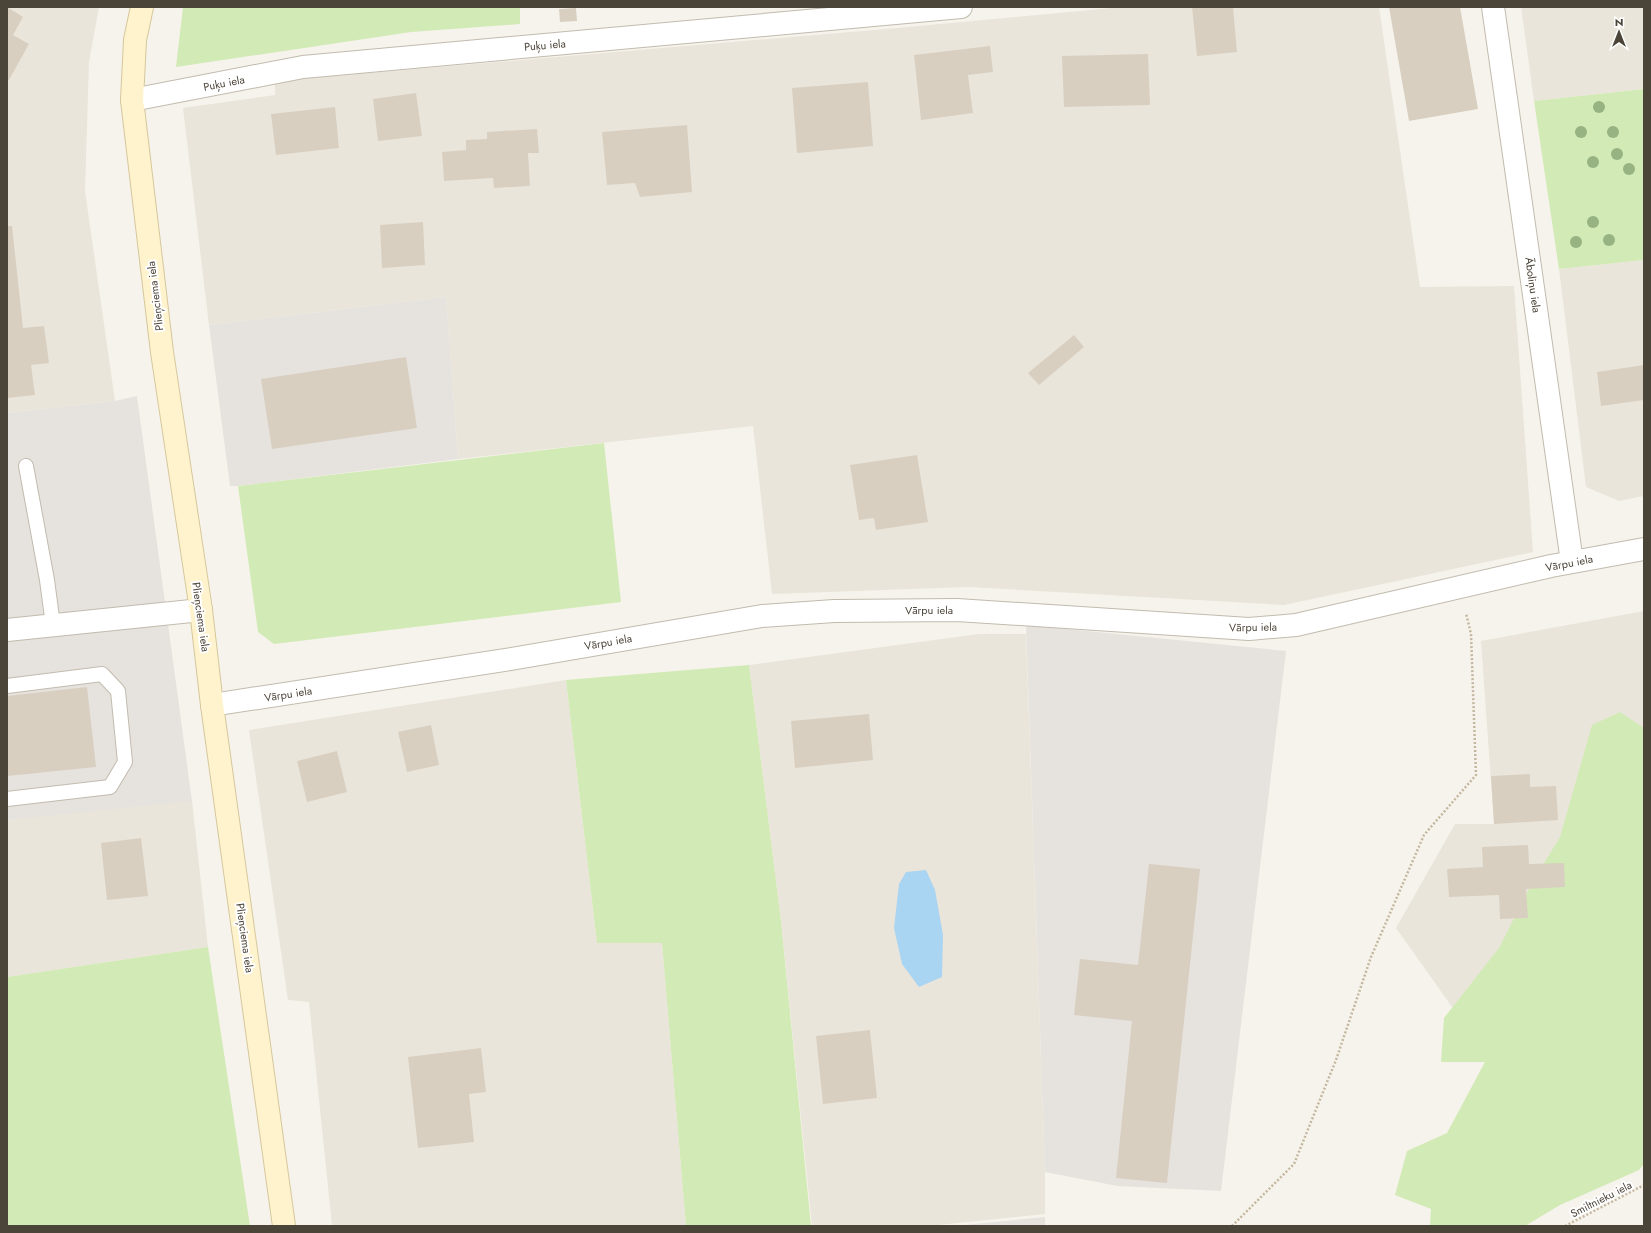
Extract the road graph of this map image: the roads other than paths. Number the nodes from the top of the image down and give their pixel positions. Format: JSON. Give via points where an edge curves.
{"nodes":[{"id":1,"x":142,"y":7,"type":"edge"},
{"id":2,"x":961,"y":7,"type":"edge"},
{"id":3,"x":1493,"y":7,"type":"edge"},
{"id":4,"x":132,"y":100,"type":"junction"},
{"id":5,"x":26,"y":466,"type":"dead end"},
{"id":6,"x":1644,"y":549,"type":"edge"},
{"id":7,"x":1572,"y":562,"type":"junction"},
{"id":8,"x":201,"y":610,"type":"junction"},
{"id":9,"x":53,"y":625,"type":"junction"},
{"id":10,"x":7,"y":630,"type":"edge"},
{"id":11,"x":7,"y":686,"type":"edge"},
{"id":12,"x":212,"y":705,"type":"junction"},
{"id":13,"x":7,"y":799,"type":"edge"},
{"id":14,"x":284,"y":1226,"type":"edge"}],
"edges":[{"from":1,"to":4,"type":"main road","name":"Plieņciema iela","via":[[135,40]]},
{"from":2,"to":4,"type":"street","name":"Puķu iela","via":[[303,67]]},
{"from":3,"to":7,"type":"street","name":"Āboliņu iela"},
{"from":4,"to":8,"type":"main road","name":"Plieņciema iela","via":[[162,352]]},
{"from":5,"to":9,"type":"lane"},
{"from":6,"to":7,"type":"street","name":"Vārpu iela"},
{"from":7,"to":12,"type":"street","name":"Vārpu iela","via":[[1296,625],[1249,629],[957,610],[834,611],[762,616],[511,659]]},
{"from":8,"to":9,"type":"street"},
{"from":8,"to":12,"type":"main road","name":"Plieņciema iela"},
{"from":9,"to":10,"type":"street"},
{"from":11,"to":13,"type":"lane","via":[[102,674],[118,691],[125,762],[110,787]]},
{"from":12,"to":14,"type":"main road","name":"Plieņciema iela"}]}
